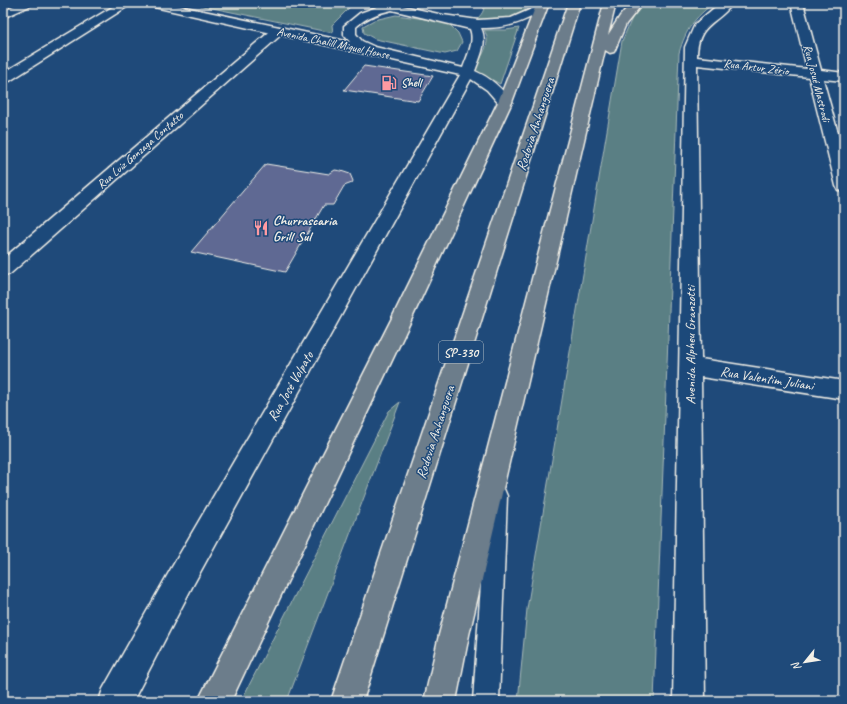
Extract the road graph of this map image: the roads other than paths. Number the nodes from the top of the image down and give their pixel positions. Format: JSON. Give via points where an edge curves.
{"nodes":[{"id":1,"x":28,"y":3,"type":"edge"},
{"id":2,"x":127,"y":3,"type":"edge"},
{"id":3,"x":150,"y":3,"type":"edge"},
{"id":4,"x":375,"y":3,"type":"edge"},
{"id":5,"x":574,"y":3,"type":"edge"},
{"id":6,"x":610,"y":3,"type":"edge"},
{"id":7,"x":636,"y":3,"type":"edge"},
{"id":8,"x":727,"y":3,"type":"edge"},
{"id":9,"x":797,"y":3,"type":"edge"},
{"id":10,"x":542,"y":5,"type":"edge"},
{"id":11,"x":392,"y":7,"type":"junction"},
{"id":12,"x":3,"y":15,"type":"edge"},
{"id":13,"x":455,"y":21,"type":"junction"},
{"id":14,"x":278,"y":31,"type":"junction"},
{"id":15,"x":474,"y":49,"type":"junction"},
{"id":16,"x":374,"y":52,"type":"junction"},
{"id":17,"x":691,"y":60,"type":"junction"},
{"id":18,"x":460,"y":61,"type":"junction"},
{"id":19,"x":430,"y":63,"type":"junction"},
{"id":20,"x":814,"y":74,"type":"junction"},
{"id":21,"x":844,"y":78,"type":"edge"},
{"id":22,"x":3,"y":79,"type":"edge"},
{"id":23,"x":590,"y":84,"type":"junction"},
{"id":24,"x":505,"y":102,"type":"junction"},
{"id":25,"x":844,"y":186,"type":"edge"},
{"id":26,"x":3,"y":269,"type":"edge"},
{"id":27,"x":690,"y":366,"type":"junction"},
{"id":28,"x":844,"y":390,"type":"edge"},
{"id":29,"x":500,"y":446,"type":"junction"},
{"id":30,"x":115,"y":701,"type":"edge"},
{"id":31,"x":214,"y":701,"type":"edge"},
{"id":32,"x":347,"y":701,"type":"edge"},
{"id":33,"x":440,"y":701,"type":"edge"},
{"id":34,"x":486,"y":701,"type":"edge"},
{"id":35,"x":689,"y":701,"type":"edge"}],
"edges":[{"from":1,"to":12,"type":"street"},
{"from":2,"to":22,"type":"street"},
{"from":3,"to":14,"type":"street","name":"Avenida Chalill Miguel Honse"},
{"from":4,"to":11,"type":"street"},
{"from":5,"to":32,"type":"highway","name":"Rodovia Anhanguera","number":"SP-330"},
{"from":6,"to":23,"type":"highway"},
{"from":7,"to":23,"type":"highway","via":[[625,16],[612,40],[608,63]]},
{"from":8,"to":17,"type":"street","name":"Avenida Alpheu Granzotti","via":[[699,27],[691,47]]},
{"from":9,"to":20,"type":"street","name":"Rua Josué Mastrodi"},
{"from":10,"to":13,"type":"street","via":[[520,19],[500,24]]},
{"from":10,"to":24,"type":"highway"},
{"from":11,"to":13,"type":"street"},
{"from":11,"to":16,"type":"street","via":[[358,17],[350,26],[350,35],[358,44]]},
{"from":13,"to":15,"type":"street","name":"Rua José Volpato","via":[[475,27],[478,42]]},
{"from":14,"to":16,"type":"street","name":"Avenida Chalill Miguel Honse"},
{"from":14,"to":26,"type":"street","name":"Rua Luiz Gonzaga Contatto"},
{"from":15,"to":18,"type":"street"},
{"from":15,"to":18,"type":"street","name":"Rua José Volpato","via":[[473,58]]},
{"from":16,"to":19,"type":"street","name":"Avenida Chalill Miguel Honse"},
{"from":17,"to":20,"type":"street","name":"Rua Artur Zério"},
{"from":17,"to":27,"type":"street","name":"Avenida Alpheu Granzotti"},
{"from":18,"to":19,"type":"street"},
{"from":18,"to":19,"type":"street","name":"Avenida Chalill Miguel Honse"},
{"from":18,"to":24,"type":"street","name":"Avenida Chalill Miguel Honse","via":[[492,87]]},
{"from":18,"to":30,"type":"street","name":"Rua José Volpato"},
{"from":20,"to":21,"type":"street","name":"Rua Artur Zério"},
{"from":20,"to":25,"type":"street","name":"Rua Josué Mastrodi"},
{"from":23,"to":29,"type":"highway"},
{"from":24,"to":31,"type":"highway","via":[[400,323]]},
{"from":27,"to":28,"type":"street","name":"Rua Valentim Juliani"},
{"from":27,"to":35,"type":"street","name":"Avenida Alpheu Granzotti"},
{"from":29,"to":33,"type":"highway"},
{"from":29,"to":34,"type":"lane"}]}
